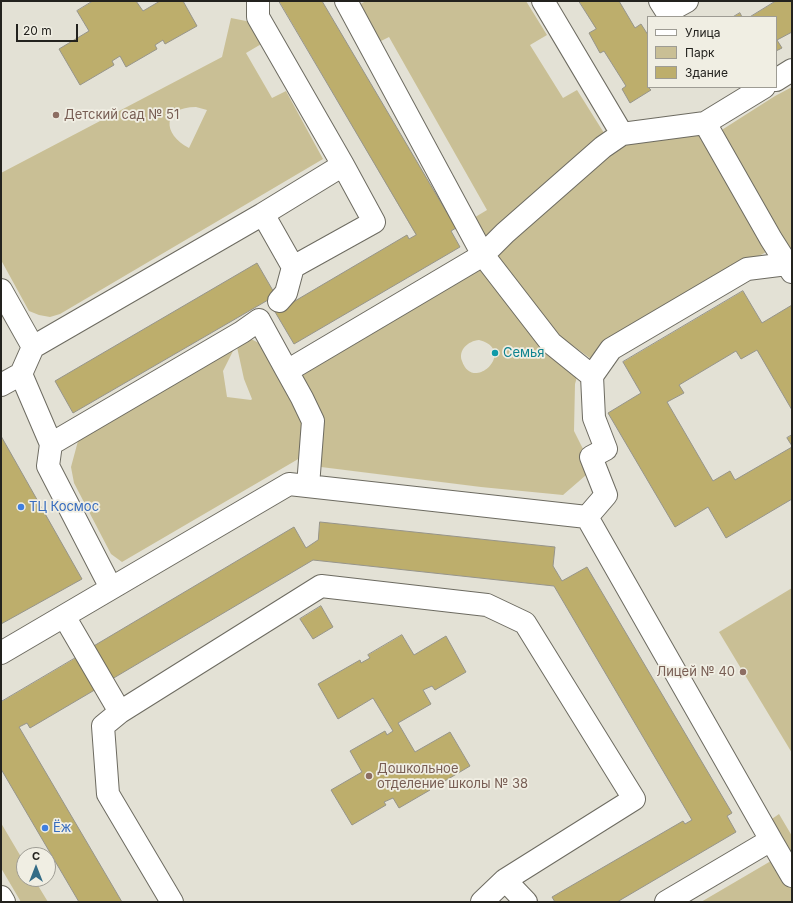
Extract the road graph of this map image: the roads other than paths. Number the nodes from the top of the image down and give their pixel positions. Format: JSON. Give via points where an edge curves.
{"nodes":[{"id":1,"x":258,"y":1,"type":"edge"},
{"id":2,"x":346,"y":1,"type":"edge"},
{"id":3,"x":543,"y":1,"type":"edge"},
{"id":4,"x":660,"y":1,"type":"edge"},
{"id":5,"x":687,"y":1,"type":"edge"},
{"id":6,"x":792,"y":70,"type":"edge"},
{"id":7,"x":777,"y":79,"type":"edge"},
{"id":8,"x":762,"y":88,"type":"edge"},
{"id":9,"x":705,"y":123,"type":"junction"},
{"id":10,"x":622,"y":134,"type":"junction"},
{"id":11,"x":343,"y":165,"type":"junction"},
{"id":12,"x":263,"y":214,"type":"junction"},
{"id":13,"x":483,"y":255,"type":"junction"},
{"id":14,"x":293,"y":267,"type":"junction"},
{"id":15,"x":790,"y":268,"type":"edge"},
{"id":16,"x":1,"y":290,"type":"edge"},
{"id":17,"x":270,"y":309,"type":"junction"},
{"id":18,"x":34,"y":347,"type":"junction"},
{"id":19,"x":287,"y":371,"type":"junction"},
{"id":20,"x":21,"y":374,"type":"junction"},
{"id":21,"x":592,"y":376,"type":"junction"},
{"id":22,"x":1,"y":385,"type":"edge"},
{"id":23,"x":51,"y":444,"type":"junction"},
{"id":24,"x":308,"y":486,"type":"junction"},
{"id":25,"x":587,"y":517,"type":"junction"},
{"id":26,"x":111,"y":588,"type":"junction"},
{"id":27,"x":64,"y":616,"type":"junction"},
{"id":28,"x":1,"y":653,"type":"edge"},
{"id":29,"x":120,"y":712,"type":"junction"},
{"id":30,"x":770,"y":840,"type":"junction"},
{"id":31,"x":792,"y":876,"type":"edge"},
{"id":32,"x":505,"y":880,"type":"junction"},
{"id":33,"x":1,"y":897,"type":"edge"},
{"id":34,"x":4,"y":902,"type":"edge"},
{"id":35,"x":172,"y":902,"type":"edge"},
{"id":36,"x":482,"y":902,"type":"edge"},
{"id":37,"x":526,"y":902,"type":"edge"},
{"id":38,"x":666,"y":902,"type":"edge"}],
"edges":[{"from":1,"to":11,"type":"street","via":[[258,17]]},
{"from":2,"to":13,"type":"street"},
{"from":3,"to":10,"type":"street"},
{"from":4,"to":5,"type":"street","via":[[667,12]]},
{"from":6,"to":7,"type":"street"},
{"from":8,"to":9,"type":"street"},
{"from":9,"to":10,"type":"street"},
{"from":9,"to":15,"type":"street"},
{"from":10,"to":13,"type":"street","via":[[611,140]]},
{"from":11,"to":12,"type":"street"},
{"from":11,"to":14,"type":"street","via":[[374,222]]},
{"from":12,"to":14,"type":"street"},
{"from":12,"to":18,"type":"street"},
{"from":13,"to":19,"type":"street"},
{"from":13,"to":21,"type":"street","via":[[551,343]]},
{"from":14,"to":17,"type":"street","via":[[286,293]]},
{"from":15,"to":21,"type":"street","via":[[747,269],[611,349]]},
{"from":16,"to":18,"type":"street"},
{"from":17,"to":19,"type":"street"},
{"from":17,"to":23,"type":"street","via":[[242,332]]},
{"from":18,"to":20,"type":"street"},
{"from":19,"to":24,"type":"street","via":[[313,421]]},
{"from":20,"to":22,"type":"street"},
{"from":20,"to":23,"type":"street"},
{"from":21,"to":25,"type":"street","via":[[594,418],[606,448],[591,457],[606,495]]},
{"from":23,"to":26,"type":"street","via":[[48,466]]},
{"from":24,"to":25,"type":"street"},
{"from":24,"to":26,"type":"street","via":[[289,484]]},
{"from":25,"to":30,"type":"street"},
{"from":26,"to":27,"type":"street"},
{"from":27,"to":28,"type":"street"},
{"from":27,"to":29,"type":"street"},
{"from":29,"to":32,"type":"street","via":[[321,586],[487,605],[525,623],[634,799]]},
{"from":29,"to":35,"type":"street","via":[[103,726],[108,794]]},
{"from":30,"to":31,"type":"street"},
{"from":30,"to":38,"type":"street"},
{"from":32,"to":36,"type":"street"},
{"from":32,"to":37,"type":"street"},
{"from":33,"to":34,"type":"street"}]}
